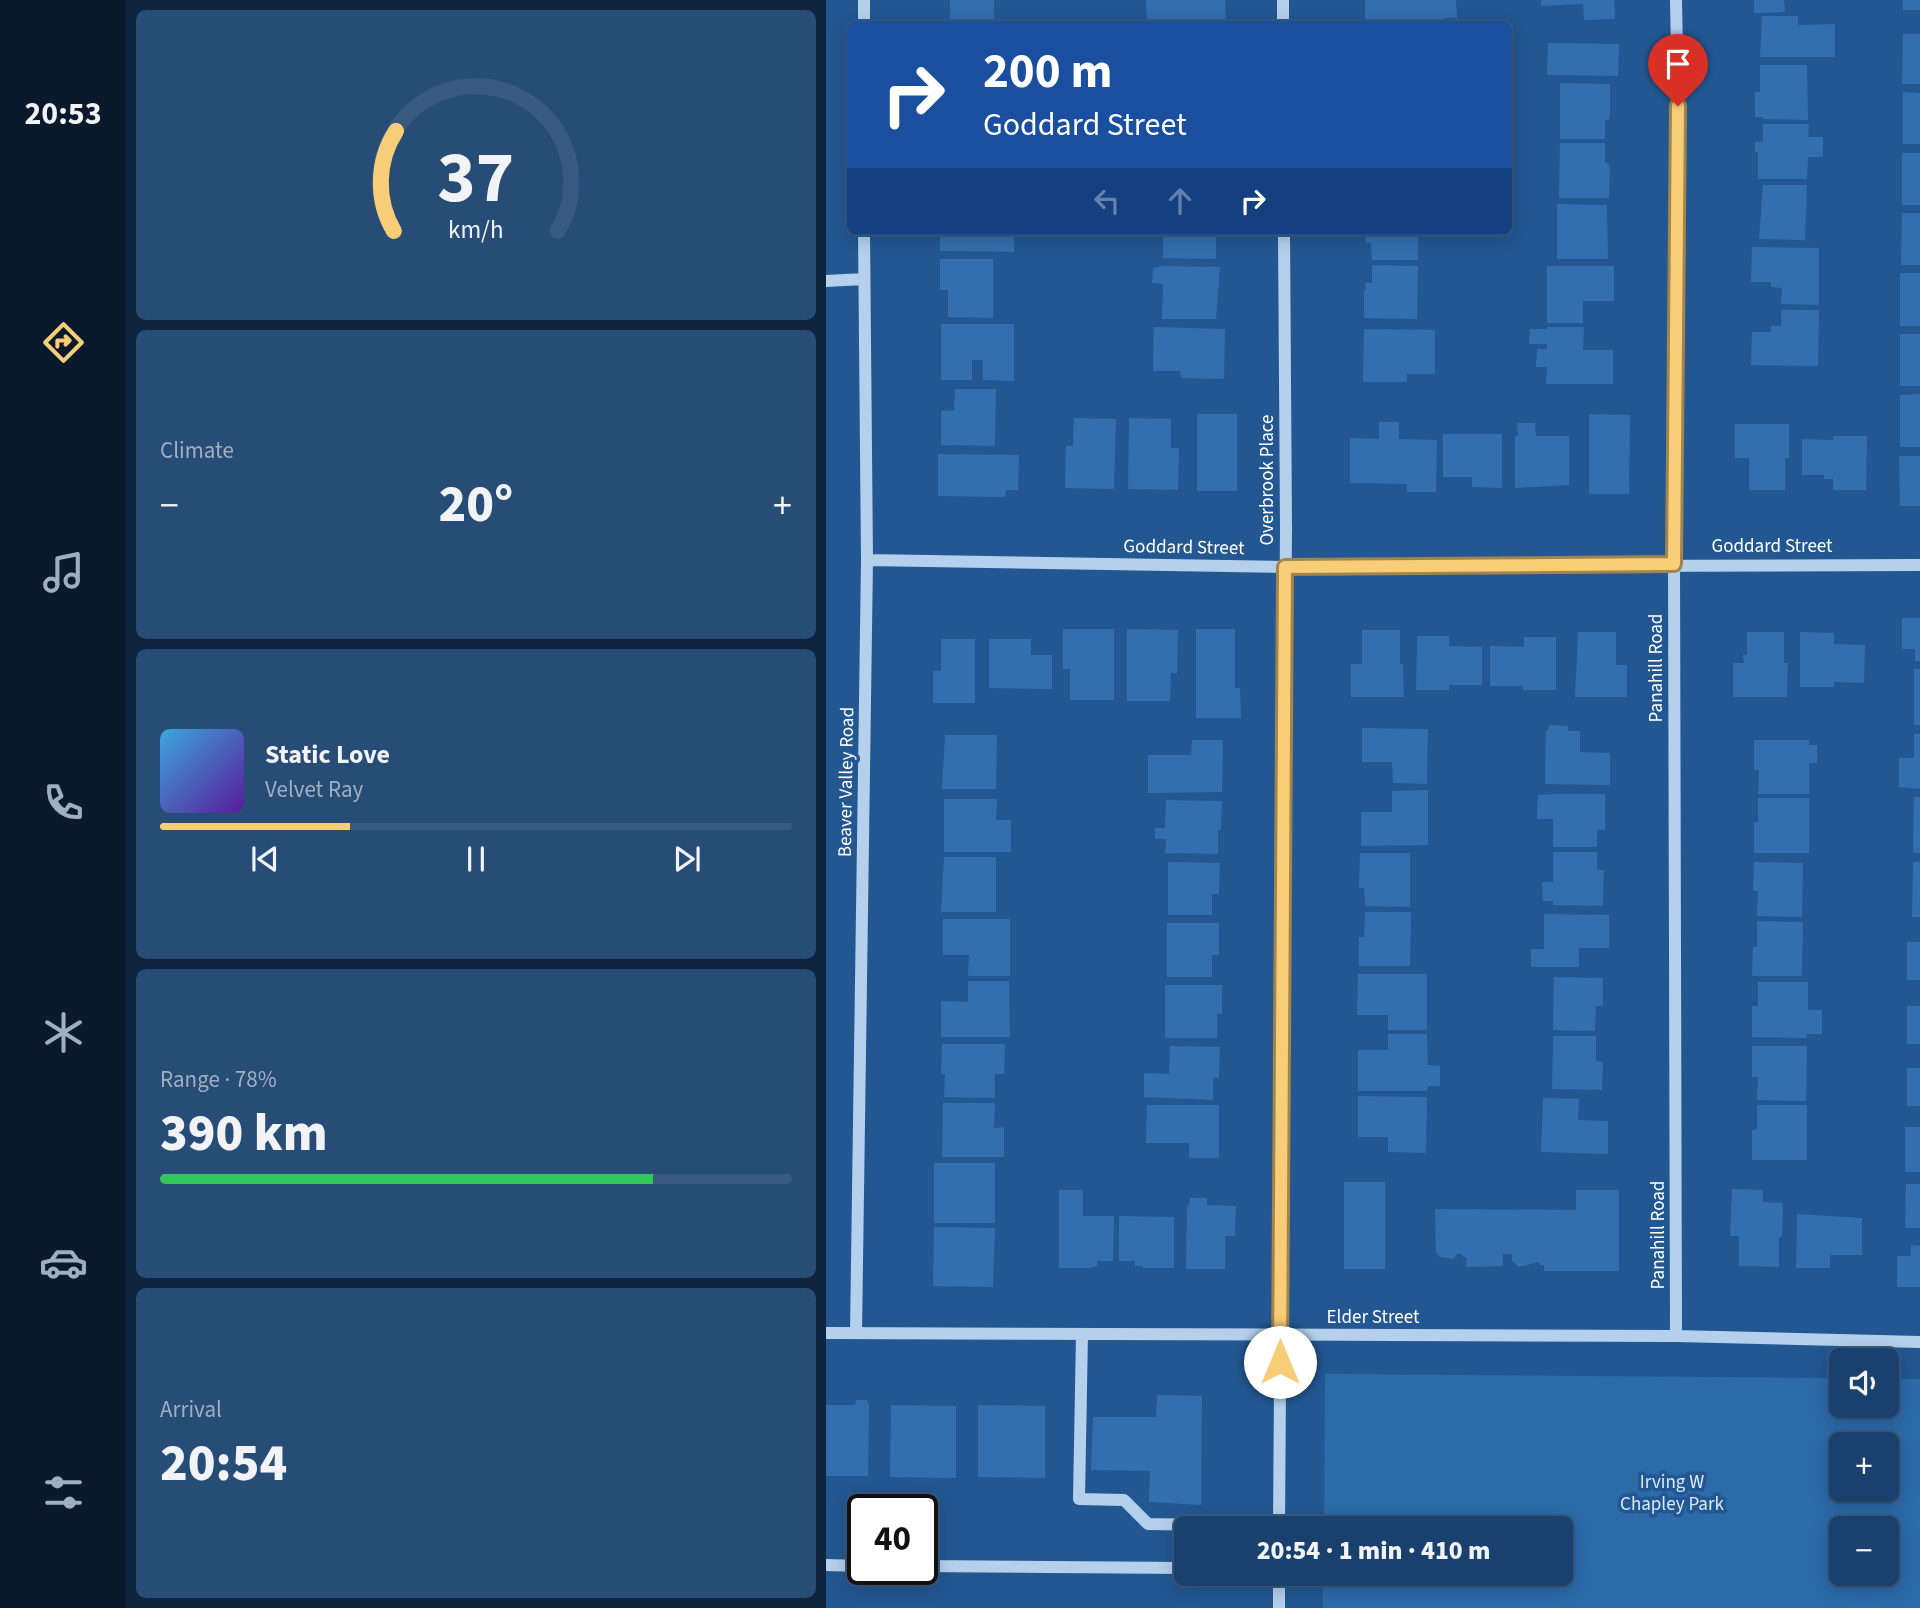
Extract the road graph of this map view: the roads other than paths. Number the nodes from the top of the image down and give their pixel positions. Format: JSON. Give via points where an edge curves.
{"nodes":[{"id":1,"x":864,"y":0,"type":"edge"},
{"id":2,"x":1283,"y":0,"type":"edge"},
{"id":3,"x":1676,"y":0,"type":"edge"},
{"id":4,"x":864,"y":21,"type":"edge"},
{"id":5,"x":1283,"y":21,"type":"edge"},
{"id":6,"x":864,"y":235,"type":"edge"},
{"id":7,"x":1284,"y":235,"type":"edge"},
{"id":8,"x":864,"y":279,"type":"junction"},
{"id":9,"x":826,"y":281,"type":"edge"},
{"id":10,"x":867,"y":560,"type":"junction"},
{"id":11,"x":1674,"y":564,"type":"junction"},
{"id":12,"x":1920,"y":565,"type":"edge"},
{"id":13,"x":1285,"y":567,"type":"junction"},
{"id":14,"x":826,"y":1333,"type":"edge"},
{"id":15,"x":856,"y":1333,"type":"junction"},
{"id":16,"x":1082,"y":1334,"type":"junction"},
{"id":17,"x":1280,"y":1335,"type":"junction"},
{"id":18,"x":1676,"y":1336,"type":"junction"},
{"id":19,"x":1920,"y":1342,"type":"edge"},
{"id":20,"x":1279,"y":1516,"type":"edge"},
{"id":21,"x":1174,"y":1525,"type":"edge"},
{"id":22,"x":826,"y":1565,"type":"edge"},
{"id":23,"x":847,"y":1566,"type":"edge"},
{"id":24,"x":938,"y":1566,"type":"edge"},
{"id":25,"x":1174,"y":1568,"type":"edge"},
{"id":26,"x":1279,"y":1586,"type":"edge"},
{"id":27,"x":1279,"y":1608,"type":"edge"}],
"edges":[{"from":1,"to":4,"type":"street"},
{"from":2,"to":5,"type":"street"},
{"from":3,"to":11,"type":"street","name":"Panahill Road","via":[[1679,159]]},
{"from":6,"to":8,"type":"street","name":"Beaver Valley Road"},
{"from":7,"to":13,"type":"street","name":"Overbrook Place"},
{"from":8,"to":9,"type":"street"},
{"from":8,"to":10,"type":"street","name":"Beaver Valley Road"},
{"from":10,"to":13,"type":"street","name":"Goddard Street"},
{"from":10,"to":15,"type":"street","name":"Beaver Valley Road"},
{"from":11,"to":12,"type":"street","name":"Goddard Street"},
{"from":11,"to":13,"type":"street","name":"Goddard Street"},
{"from":11,"to":18,"type":"street","name":"Panahill Road"},
{"from":13,"to":17,"type":"street","name":"Overbrook Place"},
{"from":14,"to":15,"type":"street","name":"Elder Street"},
{"from":15,"to":16,"type":"street","name":"Elder Street"},
{"from":16,"to":17,"type":"street","name":"Elder Street"},
{"from":16,"to":21,"type":"street","via":[[1079,1499],[1124,1500],[1147,1524]]},
{"from":17,"to":18,"type":"street","name":"Elder Street"},
{"from":17,"to":20,"type":"street","name":"Overbrook Place"},
{"from":18,"to":19,"type":"street","name":"Elder Street"},
{"from":22,"to":23,"type":"street"},
{"from":24,"to":25,"type":"street"},
{"from":26,"to":27,"type":"street"}]}
